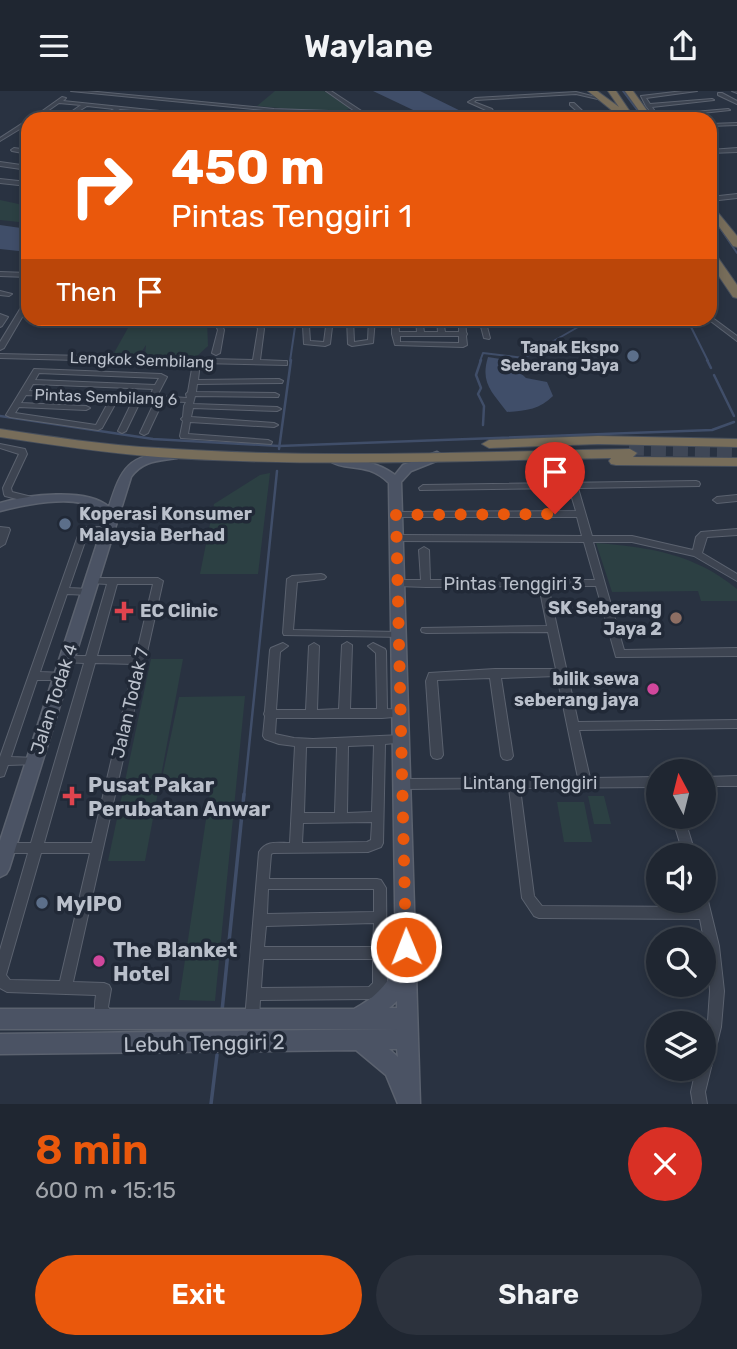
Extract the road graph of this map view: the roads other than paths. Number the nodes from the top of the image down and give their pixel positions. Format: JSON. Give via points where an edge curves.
{"nodes":[{"id":1,"x":328,"y":91,"type":"edge"},
{"id":2,"x":335,"y":91,"type":"edge"},
{"id":3,"x":583,"y":91,"type":"edge"},
{"id":4,"x":592,"y":91,"type":"edge"},
{"id":5,"x":612,"y":91,"type":"edge"},
{"id":6,"x":629,"y":91,"type":"edge"},
{"id":7,"x":695,"y":91,"type":"edge"},
{"id":8,"x":73,"y":92,"type":"edge"},
{"id":9,"x":576,"y":93,"type":"junction"},
{"id":10,"x":720,"y":94,"type":"dead end"},
{"id":11,"x":604,"y":95,"type":"edge"},
{"id":12,"x":712,"y":100,"type":"junction"},
{"id":13,"x":59,"y":102,"type":"junction"},
{"id":14,"x":737,"y":103,"type":"edge"},
{"id":15,"x":188,"y":104,"type":"junction"},
{"id":16,"x":572,"y":104,"type":"dead end"},
{"id":17,"x":85,"y":105,"type":"junction"},
{"id":18,"x":648,"y":106,"type":"junction"},
{"id":19,"x":119,"y":108,"type":"junction"},
{"id":20,"x":148,"y":110,"type":"junction"},
{"id":21,"x":728,"y":110,"type":"junction"},
{"id":22,"x":44,"y":112,"type":"edge"},
{"id":23,"x":74,"y":112,"type":"edge"},
{"id":24,"x":112,"y":112,"type":"edge"},
{"id":25,"x":145,"y":112,"type":"edge"},
{"id":26,"x":167,"y":112,"type":"edge"},
{"id":27,"x":178,"y":112,"type":"edge"},
{"id":28,"x":297,"y":112,"type":"edge"},
{"id":29,"x":362,"y":112,"type":"edge"},
{"id":30,"x":362,"y":112,"type":"edge"},
{"id":31,"x":491,"y":112,"type":"edge"},
{"id":32,"x":581,"y":112,"type":"edge"},
{"id":33,"x":618,"y":112,"type":"edge"},
{"id":34,"x":626,"y":112,"type":"edge"},
{"id":35,"x":644,"y":112,"type":"edge"},
{"id":36,"x":654,"y":112,"type":"edge"},
{"id":37,"x":708,"y":112,"type":"edge"},
{"id":38,"x":737,"y":115,"type":"edge"},
{"id":39,"x":737,"y":124,"type":"edge"},
{"id":40,"x":717,"y":125,"type":"edge"},
{"id":41,"x":21,"y":126,"type":"edge"},
{"id":42,"x":0,"y":140,"type":"edge"},
{"id":43,"x":14,"y":150,"type":"dead end"},
{"id":44,"x":737,"y":150,"type":"edge"},
{"id":45,"x":21,"y":151,"type":"edge"},
{"id":46,"x":717,"y":151,"type":"edge"},
{"id":47,"x":0,"y":164,"type":"edge"},
{"id":48,"x":21,"y":167,"type":"edge"},
{"id":49,"x":0,"y":181,"type":"edge"},
{"id":50,"x":21,"y":183,"type":"edge"},
{"id":51,"x":737,"y":196,"type":"edge"},
{"id":52,"x":717,"y":198,"type":"edge"},
{"id":53,"x":717,"y":216,"type":"edge"},
{"id":54,"x":735,"y":240,"type":"edge"},
{"id":55,"x":717,"y":253,"type":"edge"},
{"id":56,"x":717,"y":264,"type":"edge"},
{"id":57,"x":720,"y":268,"type":"junction"},
{"id":58,"x":717,"y":271,"type":"edge"},
{"id":59,"x":0,"y":274,"type":"edge"},
{"id":60,"x":21,"y":275,"type":"edge"},
{"id":61,"x":733,"y":282,"type":"edge"},
{"id":62,"x":0,"y":293,"type":"edge"},
{"id":63,"x":9,"y":294,"type":"dead end"},
{"id":64,"x":737,"y":295,"type":"edge"},
{"id":65,"x":736,"y":310,"type":"edge"},
{"id":66,"x":21,"y":313,"type":"edge"},
{"id":67,"x":0,"y":316,"type":"edge"},
{"id":68,"x":717,"y":323,"type":"edge"},
{"id":69,"x":0,"y":325,"type":"edge"},
{"id":70,"x":219,"y":326,"type":"edge"},
{"id":71,"x":260,"y":326,"type":"edge"},
{"id":72,"x":304,"y":326,"type":"edge"},
{"id":73,"x":329,"y":326,"type":"edge"},
{"id":74,"x":350,"y":326,"type":"edge"},
{"id":75,"x":372,"y":326,"type":"edge"},
{"id":76,"x":395,"y":326,"type":"edge"},
{"id":77,"x":420,"y":326,"type":"edge"},
{"id":78,"x":441,"y":326,"type":"edge"},
{"id":79,"x":463,"y":326,"type":"edge"},
{"id":80,"x":484,"y":326,"type":"edge"},
{"id":81,"x":395,"y":334,"type":"junction"},
{"id":82,"x":421,"y":334,"type":"junction"},
{"id":83,"x":442,"y":334,"type":"junction"},
{"id":84,"x":464,"y":334,"type":"junction"},
{"id":85,"x":487,"y":338,"type":"dead end"},
{"id":86,"x":737,"y":339,"type":"edge"},
{"id":87,"x":0,"y":348,"type":"edge"},
{"id":88,"x":216,"y":353,"type":"dead end"},
{"id":89,"x":0,"y":356,"type":"edge"},
{"id":90,"x":197,"y":362,"type":"junction"},
{"id":91,"x":256,"y":363,"type":"junction"},
{"id":92,"x":284,"y":363,"type":"dead end"},
{"id":93,"x":193,"y":381,"type":"junction"},
{"id":94,"x":279,"y":381,"type":"dead end"},
{"id":95,"x":30,"y":382,"type":"junction"},
{"id":96,"x":158,"y":387,"type":"junction"},
{"id":97,"x":23,"y":393,"type":"junction"},
{"id":98,"x":275,"y":394,"type":"dead end"},
{"id":99,"x":115,"y":397,"type":"junction"},
{"id":100,"x":138,"y":398,"type":"junction"},
{"id":101,"x":156,"y":399,"type":"junction"},
{"id":102,"x":189,"y":400,"type":"junction"},
{"id":103,"x":17,"y":405,"type":"junction"},
{"id":104,"x":86,"y":408,"type":"dead end"},
{"id":105,"x":277,"y":409,"type":"dead end"},
{"id":106,"x":186,"y":419,"type":"junction"},
{"id":107,"x":274,"y":425,"type":"dead end"},
{"id":108,"x":0,"y":426,"type":"edge"},
{"id":109,"x":122,"y":431,"type":"dead end"},
{"id":110,"x":0,"y":433,"type":"edge"},
{"id":111,"x":144,"y":433,"type":"dead end"},
{"id":112,"x":737,"y":433,"type":"edge"},
{"id":113,"x":268,"y":442,"type":"dead end"},
{"id":114,"x":682,"y":442,"type":"junction"},
{"id":115,"x":737,"y":443,"type":"edge"},
{"id":116,"x":0,"y":446,"type":"edge"},
{"id":117,"x":629,"y":451,"type":"tunnel mouth"},
{"id":118,"x":443,"y":454,"type":"junction"},
{"id":119,"x":173,"y":455,"type":"junction"},
{"id":120,"x":322,"y":459,"type":"junction"},
{"id":121,"x":737,"y":462,"type":"edge"},
{"id":122,"x":395,"y":482,"type":"junction"},
{"id":123,"x":696,"y":484,"type":"dead end"},
{"id":124,"x":573,"y":486,"type":"junction"},
{"id":125,"x":424,"y":488,"type":"dead end"},
{"id":126,"x":737,"y":498,"type":"edge"},
{"id":127,"x":718,"y":500,"type":"dead end"},
{"id":128,"x":32,"y":501,"type":"junction"},
{"id":129,"x":0,"y":507,"type":"edge"},
{"id":130,"x":581,"y":514,"type":"junction"},
{"id":131,"x":396,"y":515,"type":"junction"},
{"id":132,"x":110,"y":526,"type":"junction"},
{"id":133,"x":0,"y":530,"type":"edge"},
{"id":134,"x":737,"y":532,"type":"edge"},
{"id":135,"x":588,"y":537,"type":"junction"},
{"id":136,"x":396,"y":538,"type":"junction"},
{"id":137,"x":0,"y":544,"type":"edge"},
{"id":138,"x":424,"y":549,"type":"dead end"},
{"id":139,"x":697,"y":554,"type":"junction"},
{"id":140,"x":321,"y":577,"type":"dead end"},
{"id":141,"x":737,"y":578,"type":"edge"},
{"id":142,"x":113,"y":581,"type":"junction"},
{"id":143,"x":398,"y":583,"type":"junction"},
{"id":144,"x":600,"y":583,"type":"junction"},
{"id":145,"x":91,"y":586,"type":"junction"},
{"id":146,"x":429,"y":587,"type":"junction"},
{"id":147,"x":544,"y":587,"type":"junction"},
{"id":148,"x":62,"y":591,"type":"junction"},
{"id":149,"x":553,"y":629,"type":"junction"},
{"id":150,"x":426,"y":630,"type":"dead end"},
{"id":151,"x":399,"y":635,"type":"junction"},
{"id":152,"x":347,"y":645,"type":"dead end"},
{"id":153,"x":283,"y":646,"type":"dead end"},
{"id":154,"x":314,"y":646,"type":"dead end"},
{"id":155,"x":373,"y":646,"type":"dead end"},
{"id":156,"x":737,"y":652,"type":"edge"},
{"id":157,"x":67,"y":659,"type":"junction"},
{"id":158,"x":91,"y":660,"type":"junction"},
{"id":159,"x":140,"y":660,"type":"junction"},
{"id":160,"x":562,"y":673,"type":"junction"},
{"id":161,"x":495,"y":674,"type":"junction"},
{"id":162,"x":33,"y":676,"type":"junction"},
{"id":163,"x":61,"y":676,"type":"junction"},
{"id":164,"x":401,"y":713,"type":"junction"},
{"id":165,"x":311,"y":714,"type":"junction"},
{"id":166,"x":344,"y":714,"type":"junction"},
{"id":167,"x":382,"y":714,"type":"junction"},
{"id":168,"x":270,"y":715,"type":"junction"},
{"id":169,"x":737,"y":724,"type":"edge"},
{"id":170,"x":573,"y":726,"type":"junction"},
{"id":171,"x":402,"y":739,"type":"junction"},
{"id":172,"x":343,"y":741,"type":"junction"},
{"id":173,"x":380,"y":741,"type":"junction"},
{"id":174,"x":301,"y":742,"type":"junction"},
{"id":175,"x":437,"y":755,"type":"dead end"},
{"id":176,"x":507,"y":756,"type":"dead end"},
{"id":177,"x":33,"y":761,"type":"junction"},
{"id":178,"x":2,"y":767,"type":"edge"},
{"id":179,"x":737,"y":781,"type":"edge"},
{"id":180,"x":585,"y":782,"type":"junction"},
{"id":181,"x":646,"y":782,"type":"edge"},
{"id":182,"x":716,"y":782,"type":"edge"},
{"id":183,"x":403,"y":783,"type":"junction"},
{"id":184,"x":514,"y":783,"type":"junction"},
{"id":185,"x":341,"y":817,"type":"junction"},
{"id":186,"x":378,"y":817,"type":"junction"},
{"id":187,"x":298,"y":818,"type":"junction"},
{"id":188,"x":7,"y":848,"type":"junction"},
{"id":189,"x":36,"y":848,"type":"junction"},
{"id":190,"x":97,"y":848,"type":"junction"},
{"id":191,"x":296,"y":848,"type":"junction"},
{"id":192,"x":0,"y":869,"type":"edge"},
{"id":193,"x":262,"y":884,"type":"junction"},
{"id":194,"x":646,"y":909,"type":"edge"},
{"id":195,"x":705,"y":913,"type":"edge"},
{"id":196,"x":380,"y":916,"type":"junction"},
{"id":197,"x":259,"y":921,"type":"junction"},
{"id":198,"x":257,"y":953,"type":"junction"},
{"id":199,"x":380,"y":953,"type":"junction"},
{"id":200,"x":406,"y":970,"type":"junction"},
{"id":201,"x":0,"y":973,"type":"edge"},
{"id":202,"x":0,"y":978,"type":"edge"},
{"id":203,"x":65,"y":988,"type":"junction"},
{"id":204,"x":254,"y":994,"type":"junction"},
{"id":205,"x":716,"y":1011,"type":"edge"},
{"id":206,"x":355,"y":1018,"type":"junction"},
{"id":207,"x":120,"y":1019,"type":"junction"},
{"id":208,"x":252,"y":1019,"type":"junction"},
{"id":209,"x":2,"y":1023,"type":"edge"},
{"id":210,"x":407,"y":1029,"type":"junction"},
{"id":211,"x":368,"y":1040,"type":"junction"},
{"id":212,"x":0,"y":1044,"type":"edge"},
{"id":213,"x":68,"y":1045,"type":"junction"},
{"id":214,"x":700,"y":1081,"type":"edge"},
{"id":215,"x":408,"y":1104,"type":"edge"},
{"id":216,"x":700,"y":1104,"type":"edge"}],
"edges":[{"from":1,"to":29,"type":"street"},
{"from":2,"to":30,"type":"street"},
{"from":3,"to":9,"type":"street"},
{"from":4,"to":11,"type":"highway"},
{"from":5,"to":34,"type":"highway"},
{"from":6,"to":35,"type":"highway"},
{"from":7,"to":12,"type":"street"},
{"from":7,"to":18,"type":"street","via":[[643,97]]},
{"from":8,"to":13,"type":"street"},
{"from":8,"to":15,"type":"street"},
{"from":9,"to":11,"type":"street"},
{"from":9,"to":31,"type":"street","via":[[470,101]]},
{"from":10,"to":14,"type":"street"},
{"from":11,"to":33,"type":"highway"},
{"from":12,"to":18,"type":"street"},
{"from":12,"to":21,"type":"street"},
{"from":13,"to":17,"type":"street"},
{"from":13,"to":22,"type":"street"},
{"from":15,"to":27,"type":"street"},
{"from":15,"to":28,"type":"street"},
{"from":16,"to":32,"type":"street"},
{"from":17,"to":19,"type":"street"},
{"from":17,"to":23,"type":"street"},
{"from":18,"to":36,"type":"street"},
{"from":19,"to":20,"type":"street"},
{"from":19,"to":24,"type":"street"},
{"from":20,"to":25,"type":"street"},
{"from":20,"to":26,"type":"street"},
{"from":21,"to":37,"type":"street"},
{"from":21,"to":38,"type":"street"},
{"from":39,"to":40,"type":"street"},
{"from":41,"to":42,"type":"street"},
{"from":43,"to":45,"type":"street"},
{"from":44,"to":46,"type":"street"},
{"from":47,"to":48,"type":"street"},
{"from":49,"to":50,"type":"street"},
{"from":51,"to":52,"type":"street"},
{"from":53,"to":54,"type":"highway"},
{"from":55,"to":61,"type":"highway"},
{"from":56,"to":57,"type":"highway"},
{"from":57,"to":58,"type":"street"},
{"from":57,"to":61,"type":"highway"},
{"from":59,"to":60,"type":"street"},
{"from":61,"to":64,"type":"highway"},
{"from":61,"to":65,"type":"highway","via":[[728,293]]},
{"from":62,"to":63,"type":"street"},
{"from":66,"to":87,"type":"street"},
{"from":67,"to":69,"type":"street","via":[[5,317]]},
{"from":68,"to":86,"type":"street"},
{"from":70,"to":88,"type":"street"},
{"from":71,"to":91,"type":"street"},
{"from":72,"to":73,"type":"street","via":[[307,344],[327,344]]},
{"from":74,"to":75,"type":"street","via":[[351,344],[371,342]]},
{"from":76,"to":81,"type":"street"},
{"from":77,"to":82,"type":"street"},
{"from":78,"to":83,"type":"street"},
{"from":79,"to":84,"type":"street"},
{"from":80,"to":85,"type":"street"},
{"from":81,"to":82,"type":"street"},
{"from":81,"to":84,"type":"street","via":[[397,344],[465,344]]},
{"from":82,"to":83,"type":"street"},
{"from":83,"to":84,"type":"street"},
{"from":89,"to":90,"type":"street","name":"Lengkok Sembilang"},
{"from":90,"to":91,"type":"street","name":"Lengkok Sembilang"},
{"from":90,"to":93,"type":"street"},
{"from":91,"to":92,"type":"street","name":"Lengkok Sembilang"},
{"from":93,"to":94,"type":"street"},
{"from":93,"to":102,"type":"street"},
{"from":95,"to":96,"type":"street"},
{"from":95,"to":96,"type":"street","via":[[37,371],[161,376]]},
{"from":95,"to":97,"type":"street"},
{"from":96,"to":101,"type":"street"},
{"from":97,"to":99,"type":"street","name":"Pintas Sembilang 6"},
{"from":97,"to":103,"type":"street"},
{"from":98,"to":102,"type":"street"},
{"from":99,"to":100,"type":"street","name":"Pintas Sembilang 6"},
{"from":99,"to":103,"type":"street","via":[[98,428],[10,415]]},
{"from":100,"to":101,"type":"street","name":"Pintas Sembilang 6"},
{"from":100,"to":109,"type":"street"},
{"from":101,"to":102,"type":"street","name":"Pintas Sembilang 6"},
{"from":101,"to":111,"type":"street"},
{"from":102,"to":105,"type":"street"},
{"from":102,"to":106,"type":"street"},
{"from":103,"to":104,"type":"street"},
{"from":106,"to":107,"type":"street"},
{"from":106,"to":113,"type":"street","via":[[184,436]]},
{"from":108,"to":118,"type":"highway","via":[[204,450]]},
{"from":110,"to":119,"type":"highway"},
{"from":112,"to":114,"type":"highway"},
{"from":114,"to":115,"type":"highway"},
{"from":114,"to":118,"type":"highway","via":[[475,445]]},
{"from":116,"to":128,"type":"street","via":[[23,454],[8,493]]},
{"from":117,"to":118,"type":"highway"},
{"from":118,"to":120,"type":"highway"},
{"from":118,"to":121,"type":"highway","via":[[483,460]]},
{"from":118,"to":122,"type":"street","via":[[407,468]]},
{"from":119,"to":120,"type":"highway"},
{"from":119,"to":132,"type":"street","name":"Jalan Todak 4","via":[[145,459],[129,470]]},
{"from":120,"to":122,"type":"street","via":[[374,466]]},
{"from":122,"to":131,"type":"street"},
{"from":123,"to":124,"type":"street"},
{"from":124,"to":125,"type":"street"},
{"from":124,"to":130,"type":"street"},
{"from":126,"to":127,"type":"street"},
{"from":128,"to":129,"type":"street"},
{"from":128,"to":132,"type":"street","via":[[91,502],[104,509]]},
{"from":130,"to":131,"type":"street"},
{"from":130,"to":135,"type":"street"},
{"from":131,"to":136,"type":"street"},
{"from":132,"to":145,"type":"street","name":"Jalan Todak 4"},
{"from":132,"to":148,"type":"street","name":"Jalan Todak 4","via":[[84,530]]},
{"from":133,"to":137,"type":"street","via":[[6,530]]},
{"from":134,"to":139,"type":"street","via":[[704,534]]},
{"from":135,"to":136,"type":"street"},
{"from":135,"to":139,"type":"street","via":[[643,541]]},
{"from":135,"to":144,"type":"street"},
{"from":136,"to":143,"type":"street"},
{"from":138,"to":146,"type":"street","name":"Pintas Tenggiri 3"},
{"from":139,"to":141,"type":"street"},
{"from":140,"to":151,"type":"street","via":[[292,579],[289,633]]},
{"from":142,"to":145,"type":"street"},
{"from":142,"to":158,"type":"street"},
{"from":142,"to":159,"type":"street","name":"Jalan Todak 7","via":[[158,581]]},
{"from":143,"to":146,"type":"street","name":"Pintas Tenggiri 3"},
{"from":143,"to":151,"type":"street"},
{"from":144,"to":147,"type":"street","name":"Pintas Tenggiri 3"},
{"from":144,"to":156,"type":"street","via":[[620,654]]},
{"from":145,"to":148,"type":"street"},
{"from":145,"to":157,"type":"street","name":"Jalan Todak 4"},
{"from":146,"to":147,"type":"street","name":"Pintas Tenggiri 3"},
{"from":147,"to":149,"type":"street"},
{"from":148,"to":162,"type":"street","name":"Jalan Todak 4"},
{"from":149,"to":150,"type":"street"},
{"from":149,"to":160,"type":"street"},
{"from":151,"to":164,"type":"street"},
{"from":152,"to":166,"type":"street"},
{"from":153,"to":168,"type":"street","via":[[275,650]]},
{"from":154,"to":165,"type":"street"},
{"from":155,"to":167,"type":"street","via":[[381,651]]},
{"from":157,"to":158,"type":"street"},
{"from":157,"to":163,"type":"street","name":"Jalan Todak 4"},
{"from":158,"to":159,"type":"street"},
{"from":158,"to":189,"type":"street"},
{"from":159,"to":190,"type":"street","name":"Jalan Todak 7"},
{"from":160,"to":161,"type":"street"},
{"from":160,"to":170,"type":"street"},
{"from":161,"to":175,"type":"street","via":[[433,676]]},
{"from":161,"to":176,"type":"street"},
{"from":162,"to":163,"type":"street"},
{"from":162,"to":178,"type":"street","name":"Jalan Todak 4"},
{"from":163,"to":177,"type":"street","name":"Jalan Todak 4"},
{"from":164,"to":167,"type":"street"},
{"from":164,"to":171,"type":"street"},
{"from":165,"to":166,"type":"street"},
{"from":165,"to":168,"type":"street"},
{"from":166,"to":167,"type":"street"},
{"from":168,"to":174,"type":"street","via":[[269,736]]},
{"from":169,"to":170,"type":"street"},
{"from":170,"to":180,"type":"street"},
{"from":171,"to":173,"type":"street"},
{"from":171,"to":183,"type":"street"},
{"from":172,"to":173,"type":"street"},
{"from":172,"to":174,"type":"street"},
{"from":172,"to":185,"type":"street"},
{"from":173,"to":186,"type":"street"},
{"from":174,"to":187,"type":"street"},
{"from":177,"to":178,"type":"street"},
{"from":177,"to":188,"type":"street","name":"Jalan Todak 4"},
{"from":179,"to":182,"type":"street"},
{"from":180,"to":181,"type":"street","name":"Lintang Tenggiri"},
{"from":180,"to":184,"type":"street","name":"Lintang Tenggiri"},
{"from":183,"to":184,"type":"street","name":"Lintang Tenggiri"},
{"from":183,"to":200,"type":"street"},
{"from":184,"to":194,"type":"street","via":[[528,898],[539,912]]},
{"from":185,"to":186,"type":"street"},
{"from":185,"to":187,"type":"street"},
{"from":186,"to":191,"type":"street","via":[[377,843],[368,847]]},
{"from":187,"to":191,"type":"street"},
{"from":188,"to":189,"type":"street"},
{"from":188,"to":192,"type":"street","name":"Jalan Todak 4"},
{"from":189,"to":190,"type":"street"},
{"from":189,"to":201,"type":"street"},
{"from":190,"to":203,"type":"street","name":"Jalan Todak 7"},
{"from":191,"to":193,"type":"street","via":[[265,852]]},
{"from":193,"to":196,"type":"street","via":[[377,884]]},
{"from":193,"to":197,"type":"street"},
{"from":195,"to":205,"type":"street","via":[[715,960]]},
{"from":196,"to":197,"type":"street"},
{"from":196,"to":199,"type":"street"},
{"from":197,"to":198,"type":"street"},
{"from":198,"to":199,"type":"street"},
{"from":198,"to":204,"type":"street"},
{"from":199,"to":204,"type":"street","via":[[376,991]]},
{"from":200,"to":206,"type":"street","via":[[385,1001]]},
{"from":200,"to":210,"type":"street"},
{"from":202,"to":203,"type":"street","via":[[7,986]]},
{"from":203,"to":207,"type":"street","via":[[104,989],[104,1016]]},
{"from":204,"to":208,"type":"street"},
{"from":206,"to":208,"type":"street","name":"Lebuh Tenggiri 2"},
{"from":206,"to":210,"type":"street","name":"Lebuh Tenggiri 2"},
{"from":206,"to":211,"type":"street","via":[[373,1026]]},
{"from":207,"to":208,"type":"street","name":"Lebuh Tenggiri 2"},
{"from":207,"to":209,"type":"street","name":"Lebuh Tenggiri 2"},
{"from":209,"to":213,"type":"street"},
{"from":210,"to":211,"type":"street","name":"Lebuh Tenggiri 2"},
{"from":210,"to":215,"type":"street"},
{"from":211,"to":213,"type":"street","name":"Lebuh Tenggiri 2"},
{"from":211,"to":215,"type":"street","via":[[396,1070]]},
{"from":212,"to":213,"type":"street","name":"Lebuh Tenggiri 2"},
{"from":214,"to":216,"type":"street"}]}
